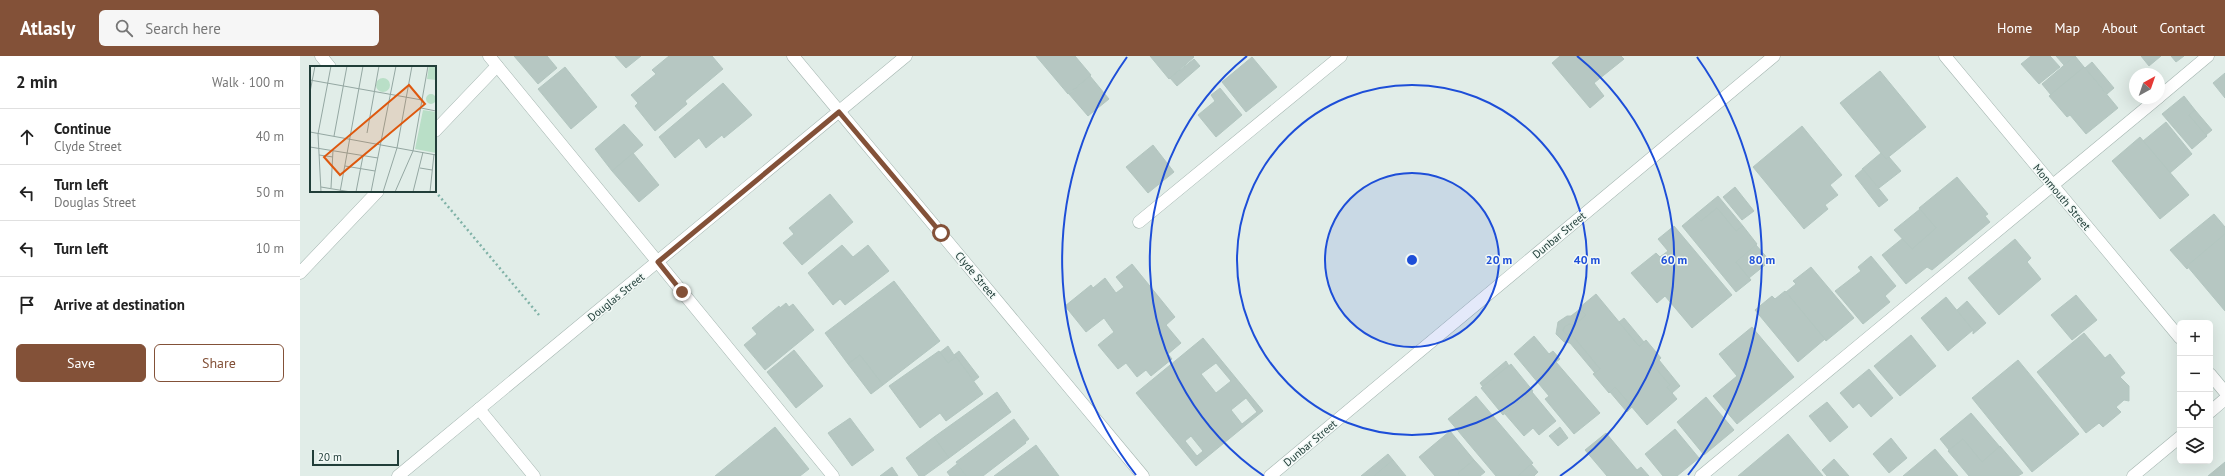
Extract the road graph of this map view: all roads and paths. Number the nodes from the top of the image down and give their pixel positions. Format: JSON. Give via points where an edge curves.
{"nodes":[{"id":1,"x":321,"y":56,"type":"edge"},
{"id":2,"x":489,"y":56,"type":"edge"},
{"id":3,"x":793,"y":56,"type":"edge"},
{"id":4,"x":906,"y":56,"type":"edge"},
{"id":5,"x":1341,"y":56,"type":"edge"},
{"id":6,"x":1774,"y":56,"type":"edge"},
{"id":7,"x":1945,"y":56,"type":"edge"},
{"id":8,"x":2208,"y":56,"type":"edge"},
{"id":9,"x":329,"y":66,"type":"edge"},
{"id":10,"x":497,"y":66,"type":"junction"},
{"id":11,"x":2165,"y":91,"type":"edge"},
{"id":12,"x":2150,"y":104,"type":"edge"},
{"id":13,"x":839,"y":112,"type":"junction"},
{"id":14,"x":436,"y":130,"type":"edge"},
{"id":15,"x":2052,"y":185,"type":"junction"},
{"id":16,"x":377,"y":192,"type":"edge"},
{"id":17,"x":436,"y":192,"type":"edge"},
{"id":18,"x":1139,"y":222,"type":"dead end"},
{"id":19,"x":658,"y":262,"type":"junction"},
{"id":20,"x":300,"y":273,"type":"edge"},
{"id":21,"x":539,"y":316,"type":"dead end"},
{"id":22,"x":2177,"y":334,"type":"edge"},
{"id":23,"x":2213,"y":378,"type":"edge"},
{"id":24,"x":2225,"y":392,"type":"edge"},
{"id":25,"x":2225,"y":399,"type":"edge"},
{"id":26,"x":479,"y":409,"type":"junction"},
{"id":27,"x":2213,"y":409,"type":"edge"},
{"id":28,"x":2177,"y":439,"type":"edge"},
{"id":29,"x":829,"y":475,"type":"edge"},
{"id":30,"x":398,"y":476,"type":"edge"},
{"id":31,"x":534,"y":476,"type":"edge"},
{"id":32,"x":1143,"y":476,"type":"edge"},
{"id":33,"x":1270,"y":476,"type":"edge"},
{"id":34,"x":1701,"y":476,"type":"edge"},
{"id":35,"x":2133,"y":476,"type":"edge"}],
"edges":[{"from":1,"to":9,"type":"street"},
{"from":2,"to":10,"type":"street"},
{"from":3,"to":13,"type":"street","name":"Clyde Street"},
{"from":4,"to":13,"type":"street","name":"Douglas Street"},
{"from":5,"to":18,"type":"street"},
{"from":6,"to":33,"type":"street","name":"Dunbar Street"},
{"from":7,"to":15,"type":"street","name":"Monmouth Street"},
{"from":8,"to":11,"type":"street"},
{"from":10,"to":14,"type":"street"},
{"from":10,"to":19,"type":"street"},
{"from":12,"to":15,"type":"street"},
{"from":13,"to":19,"type":"street","name":"Douglas Street"},
{"from":13,"to":32,"type":"street","name":"Clyde Street"},
{"from":15,"to":22,"type":"street","name":"Monmouth Street"},
{"from":15,"to":34,"type":"street"},
{"from":16,"to":20,"type":"street"},
{"from":17,"to":21,"type":"path"},
{"from":19,"to":26,"type":"street","name":"Douglas Street"},
{"from":19,"to":29,"type":"street"},
{"from":23,"to":24,"type":"street"},
{"from":25,"to":27,"type":"street"},
{"from":26,"to":30,"type":"street","name":"Douglas Street"},
{"from":26,"to":31,"type":"street"},
{"from":28,"to":35,"type":"street"}]}
